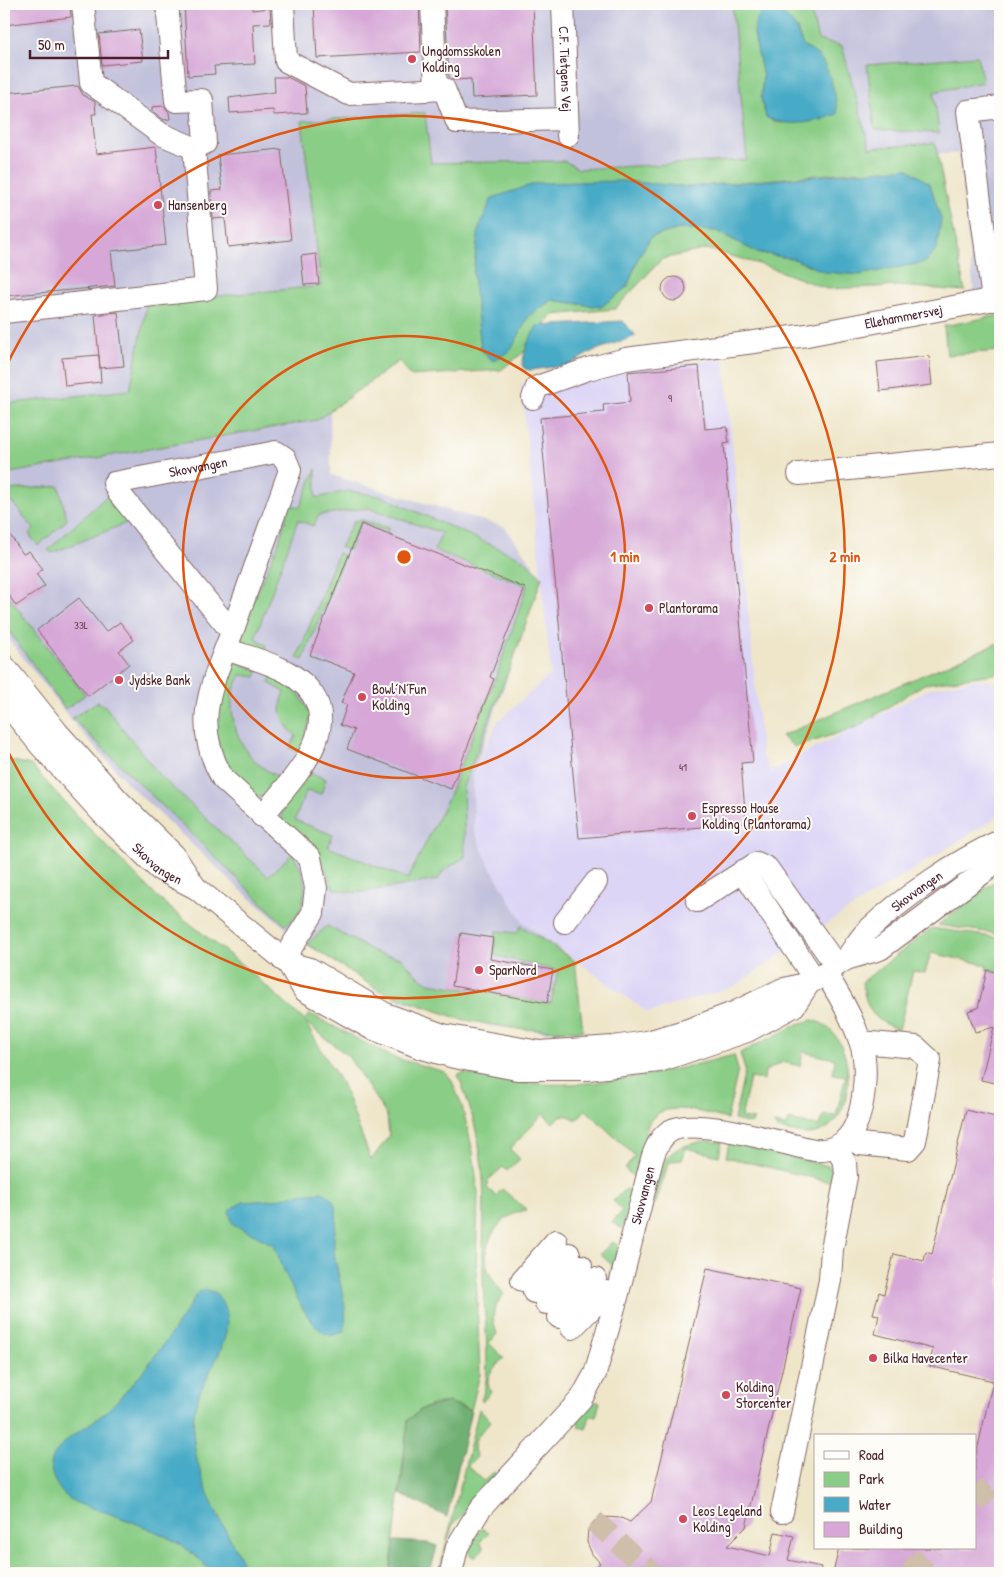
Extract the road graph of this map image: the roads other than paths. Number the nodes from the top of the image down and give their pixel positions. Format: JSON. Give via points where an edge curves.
{"nodes":[{"id":1,"x":83,"y":4,"type":"edge"},
{"id":2,"x":167,"y":4,"type":"edge"},
{"id":3,"x":283,"y":4,"type":"edge"},
{"id":4,"x":432,"y":4,"type":"edge"},
{"id":5,"x":563,"y":4,"type":"edge"},
{"id":6,"x":436,"y":89,"type":"junction"},
{"id":7,"x":1000,"y":107,"type":"edge"},
{"id":8,"x":194,"y":148,"type":"junction"},
{"id":9,"x":997,"y":299,"type":"edge"},
{"id":10,"x":4,"y":312,"type":"edge"},
{"id":11,"x":533,"y":398,"type":"dead end"},
{"id":12,"x":1000,"y":454,"type":"edge"},
{"id":13,"x":799,"y":474,"type":"dead end"},
{"id":14,"x":229,"y":641,"type":"junction"},
{"id":15,"x":4,"y":666,"type":"edge"},
{"id":16,"x":4,"y":700,"type":"edge"},
{"id":17,"x":262,"y":816,"type":"junction"},
{"id":18,"x":1000,"y":841,"type":"edge"},
{"id":19,"x":1000,"y":860,"type":"edge"},
{"id":20,"x":743,"y":871,"type":"junction"},
{"id":21,"x":596,"y":882,"type":"dead end"},
{"id":22,"x":196,"y":888,"type":"junction"},
{"id":23,"x":697,"y":901,"type":"dead end"},
{"id":24,"x":565,"y":922,"type":"dead end"},
{"id":25,"x":286,"y":961,"type":"junction"},
{"id":26,"x":826,"y":972,"type":"junction"},
{"id":27,"x":861,"y":1042,"type":"junction"},
{"id":28,"x":842,"y":1142,"type":"junction"},
{"id":29,"x":578,"y":1263,"type":"junction"},
{"id":30,"x":543,"y":1301,"type":"junction"},
{"id":31,"x":782,"y":1512,"type":"dead end"},
{"id":32,"x":451,"y":1573,"type":"edge"}],
"edges":[{"from":1,"to":8,"type":"street","via":[[91,83],[161,134]]},
{"from":2,"to":8,"type":"street","via":[[176,101],[202,100],[205,142]]},
{"from":3,"to":6,"type":"street","via":[[286,61],[292,65],[349,94]]},
{"from":4,"to":6,"type":"street"},
{"from":5,"to":6,"type":"street","name":"C.F. Tietgens Vej","via":[[568,127],[457,122],[444,89]]},
{"from":7,"to":9,"type":"street","via":[[968,111]]},
{"from":8,"to":10,"type":"street","via":[[206,289]]},
{"from":9,"to":11,"type":"street","name":"Ellehammersvej","via":[[807,335],[626,359],[588,368],[537,387]]},
{"from":12,"to":13,"type":"street"},
{"from":14,"to":14,"type":"street","name":"Skovvangen","via":[[290,470],[285,458],[276,452],[114,483]]},
{"from":14,"to":17,"type":"street","name":"Skovvangen","via":[[214,680],[207,712],[208,741],[222,779]]},
{"from":14,"to":17,"type":"street","via":[[299,680],[308,688],[318,711],[320,732],[305,764]]},
{"from":15,"to":22,"type":"street","name":"Skovvangen","via":[[112,794],[174,855]]},
{"from":16,"to":22,"type":"street","name":"Skovvangen","via":[[41,746],[117,828],[159,869]]},
{"from":17,"to":25,"type":"street","name":"Skovvangen","via":[[310,858],[314,873],[313,912]]},
{"from":18,"to":26,"type":"street","name":"Skovvangen","via":[[979,850],[896,908],[866,932]]},
{"from":19,"to":26,"type":"street","name":"Skovvangen","via":[[880,949]]},
{"from":20,"to":23,"type":"street"},
{"from":20,"to":26,"type":"street"},
{"from":20,"to":26,"type":"street","via":[[757,863],[767,868],[782,889]]},
{"from":21,"to":24,"type":"street"},
{"from":22,"to":25,"type":"street","name":"Skovvangen"},
{"from":25,"to":26,"type":"street","name":"Skovvangen","via":[[304,990],[347,1016],[394,1038],[454,1057],[517,1069],[550,1071],[659,1061],[715,1043],[747,1031],[794,1006]]},
{"from":26,"to":27,"type":"street"},
{"from":27,"to":28,"type":"street","via":[[865,1066],[860,1110]]},
{"from":27,"to":28,"type":"street","via":[[916,1048],[930,1060],[915,1141],[908,1149]]},
{"from":28,"to":31,"type":"street","via":[[846,1177],[832,1249],[830,1280]]},
{"from":28,"to":32,"type":"street","name":"Skovvangen","via":[[826,1150],[814,1150],[693,1125],[670,1131],[661,1140],[652,1159],[595,1374],[581,1400],[480,1509],[457,1546]]},
{"from":29,"to":30,"type":"street"},
{"from":29,"to":30,"type":"street"},
{"from":29,"to":30,"type":"street"}]}
